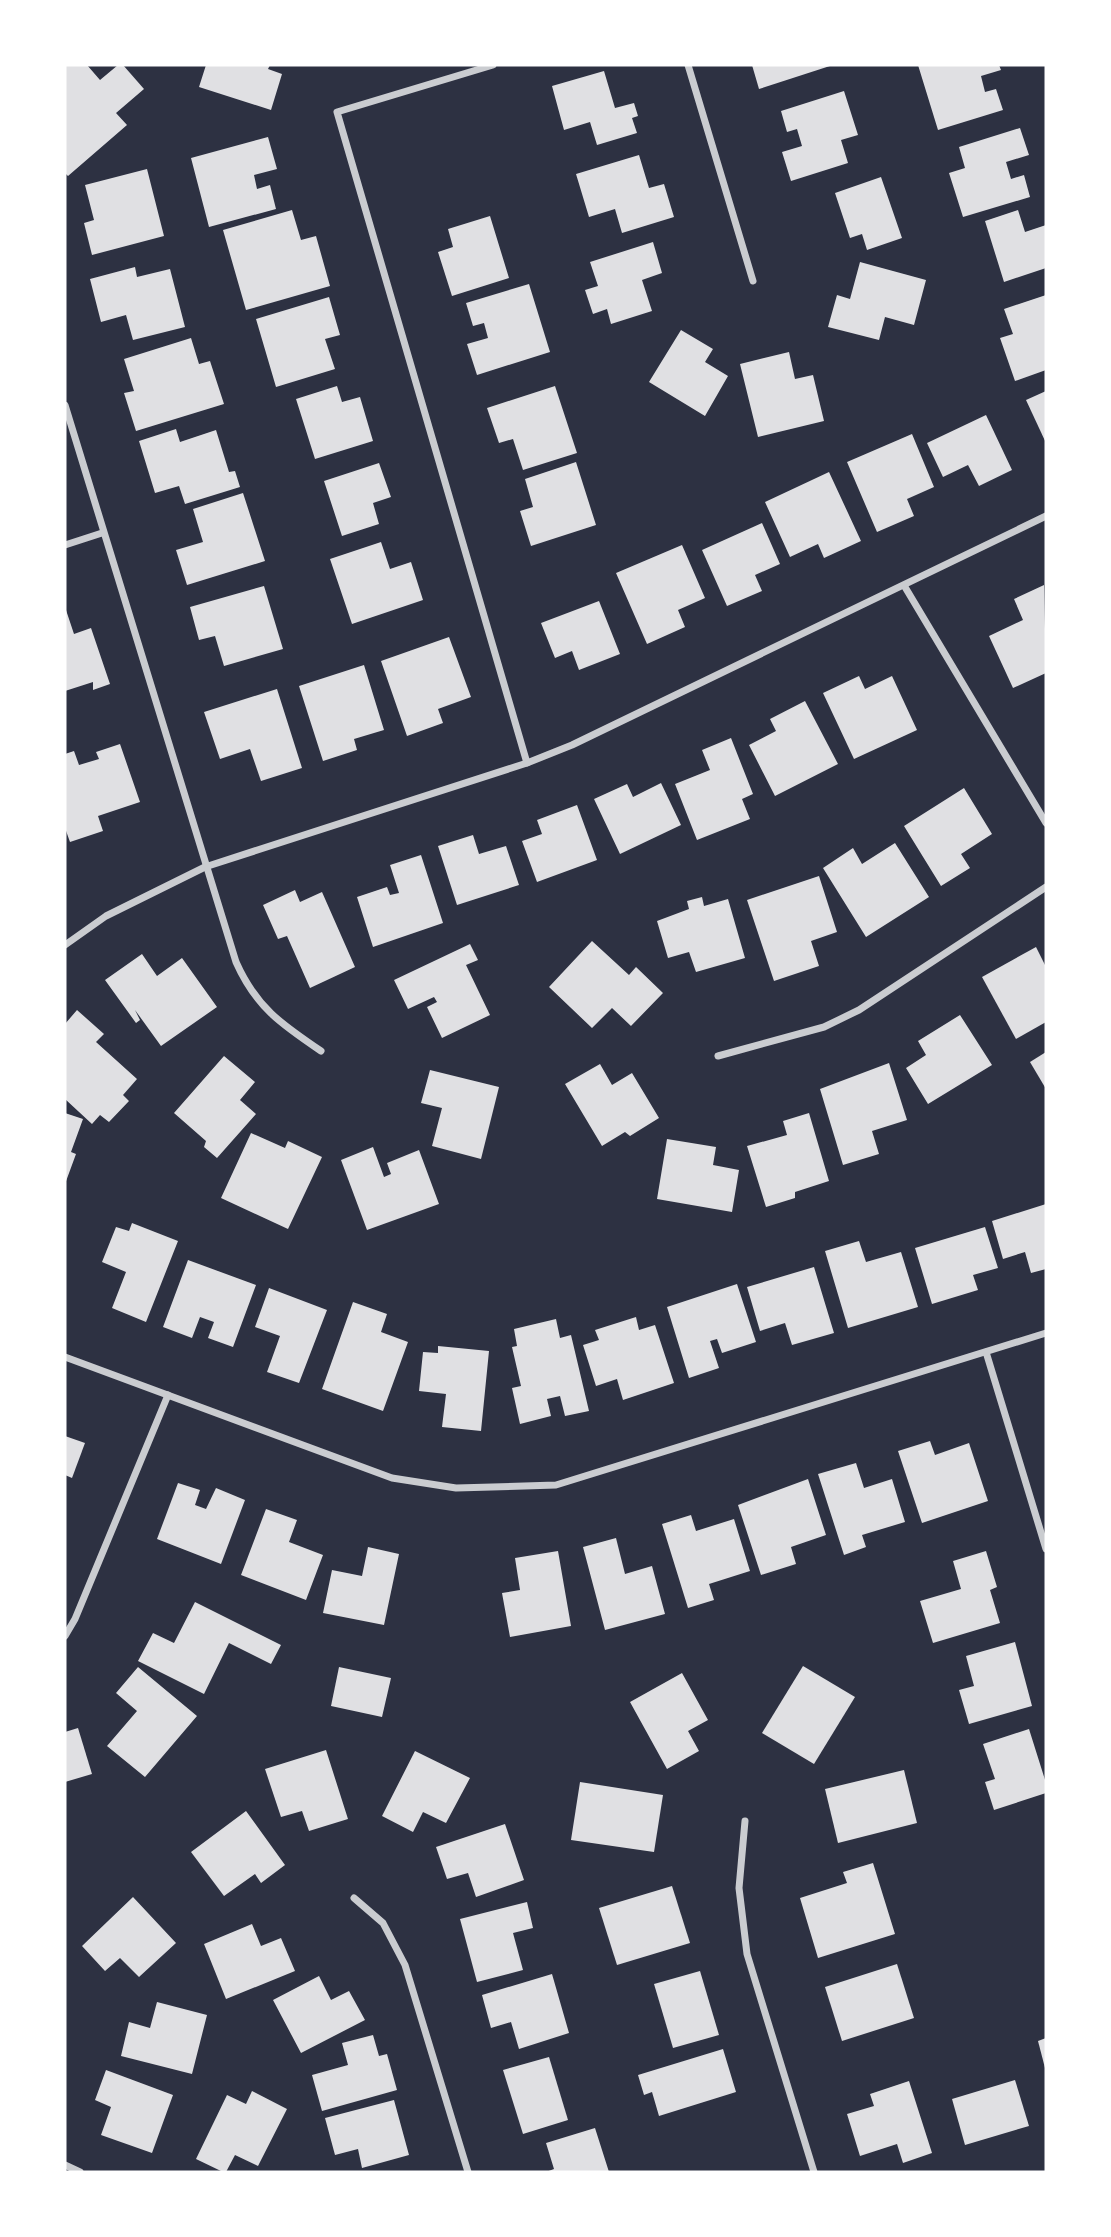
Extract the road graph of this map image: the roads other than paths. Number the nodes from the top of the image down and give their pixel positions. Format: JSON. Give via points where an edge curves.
{"nodes":[{"id":1,"x":493,"y":65,"type":"edge"},
{"id":2,"x":688,"y":65,"type":"edge"},
{"id":3,"x":753,"y":281,"type":"dead end"},
{"id":4,"x":65,"y":405,"type":"edge"},
{"id":5,"x":1046,"y":516,"type":"edge"},
{"id":6,"x":102,"y":533,"type":"junction"},
{"id":7,"x":65,"y":545,"type":"edge"},
{"id":8,"x":905,"y":587,"type":"junction"},
{"id":9,"x":527,"y":763,"type":"junction"},
{"id":10,"x":1046,"y":823,"type":"edge"},
{"id":11,"x":205,"y":867,"type":"junction"},
{"id":12,"x":1046,"y":887,"type":"edge"},
{"id":13,"x":65,"y":945,"type":"edge"},
{"id":14,"x":321,"y":1051,"type":"dead end"},
{"id":15,"x":718,"y":1056,"type":"dead end"},
{"id":16,"x":1046,"y":1333,"type":"edge"},
{"id":17,"x":986,"y":1352,"type":"junction"},
{"id":18,"x":65,"y":1357,"type":"edge"},
{"id":19,"x":168,"y":1395,"type":"junction"},
{"id":20,"x":1046,"y":1549,"type":"edge"},
{"id":21,"x":65,"y":1636,"type":"edge"},
{"id":22,"x":745,"y":1821,"type":"dead end"},
{"id":23,"x":354,"y":1898,"type":"dead end"},
{"id":24,"x":65,"y":2165,"type":"edge"},
{"id":25,"x":80,"y":2172,"type":"edge"},
{"id":26,"x":468,"y":2172,"type":"edge"},
{"id":27,"x":814,"y":2172,"type":"edge"}],
"edges":[{"from":1,"to":9,"type":"street","via":[[337,112]]},
{"from":2,"to":3,"type":"street"},
{"from":4,"to":6,"type":"street"},
{"from":5,"to":8,"type":"street"},
{"from":6,"to":7,"type":"street"},
{"from":6,"to":11,"type":"street"},
{"from":8,"to":9,"type":"street"},
{"from":8,"to":10,"type":"street"},
{"from":9,"to":11,"type":"street"},
{"from":11,"to":13,"type":"street","via":[[106,916]]},
{"from":11,"to":14,"type":"street","via":[[236,962],[255,996],[276,1021]]},
{"from":12,"to":15,"type":"street","via":[[859,1010],[824,1027]]},
{"from":16,"to":17,"type":"street"},
{"from":17,"to":19,"type":"street","via":[[556,1485],[529,1487],[457,1488],[392,1478]]},
{"from":17,"to":20,"type":"street"},
{"from":18,"to":19,"type":"street"},
{"from":19,"to":21,"type":"street"},
{"from":22,"to":27,"type":"street","via":[[739,1888],[747,1954]]},
{"from":23,"to":26,"type":"street","via":[[383,1923],[405,1965]]},
{"from":24,"to":25,"type":"street"}]}
